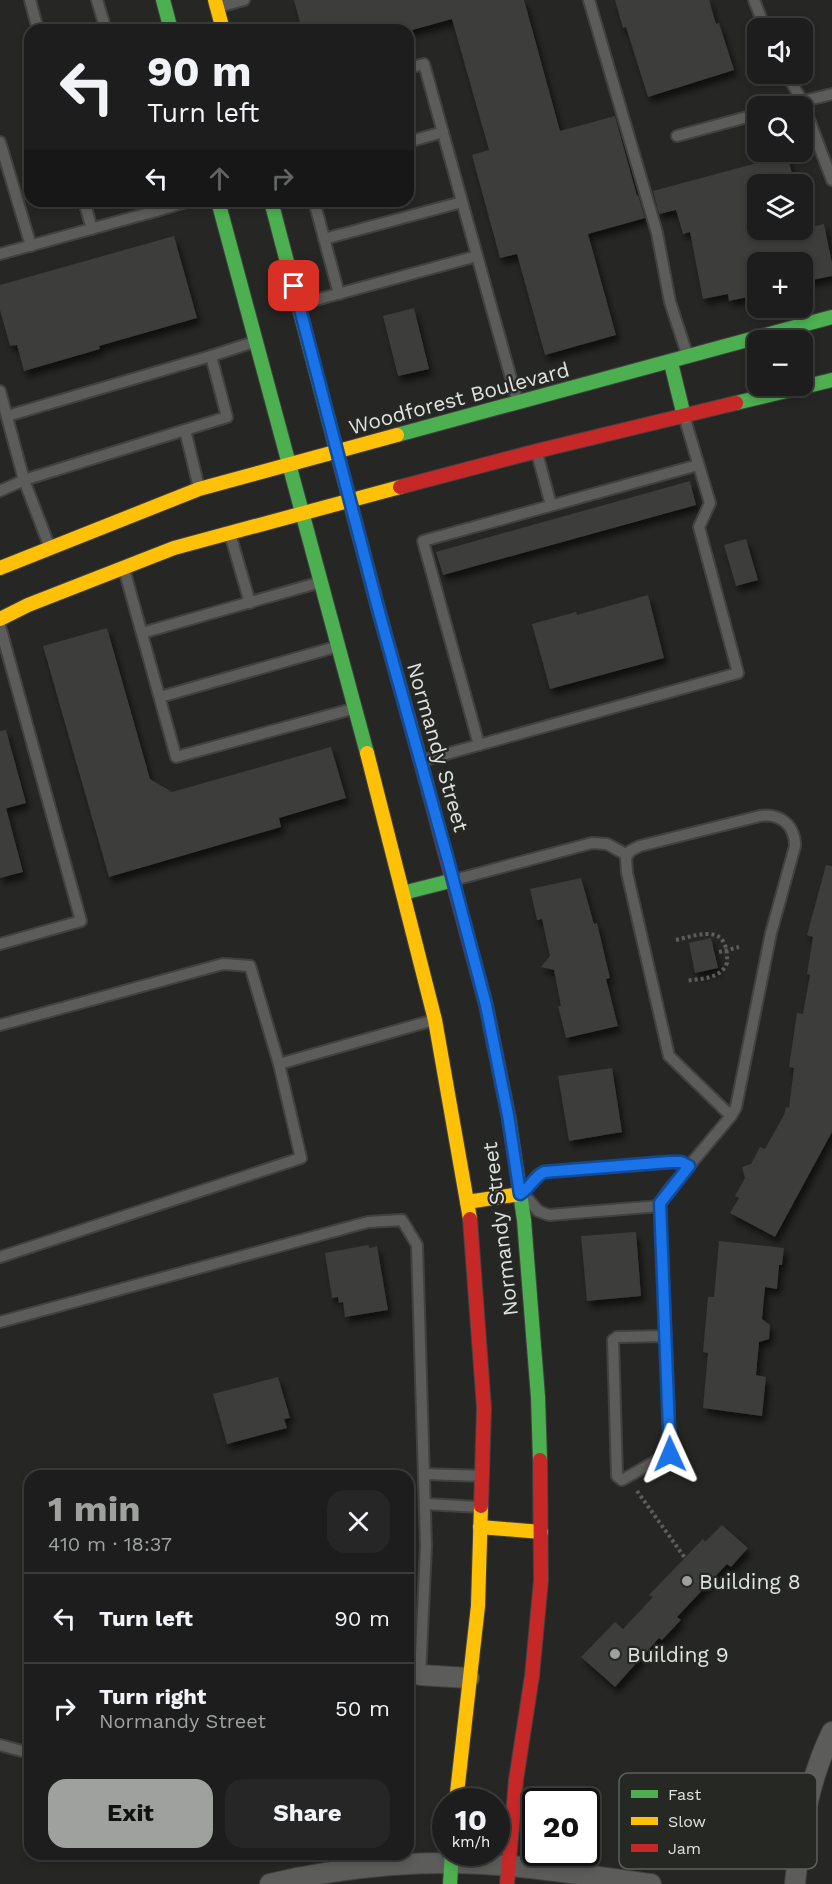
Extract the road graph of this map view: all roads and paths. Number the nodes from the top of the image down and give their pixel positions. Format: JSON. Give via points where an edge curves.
{"nodes":[{"id":1,"x":30,"y":0,"type":"edge"},
{"id":2,"x":98,"y":0,"type":"edge"},
{"id":3,"x":163,"y":0,"type":"edge"},
{"id":4,"x":244,"y":0,"type":"edge"},
{"id":5,"x":590,"y":0,"type":"edge"},
{"id":6,"x":754,"y":0,"type":"edge"},
{"id":7,"x":216,"y":4,"type":"edge"},
{"id":8,"x":761,"y":18,"type":"edge"},
{"id":9,"x":36,"y":24,"type":"edge"},
{"id":10,"x":104,"y":24,"type":"edge"},
{"id":11,"x":169,"y":24,"type":"edge"},
{"id":12,"x":221,"y":24,"type":"edge"},
{"id":13,"x":414,"y":66,"type":"edge"},
{"id":14,"x":832,"y":94,"type":"edge"},
{"id":15,"x":813,"y":98,"type":"edge"},
{"id":16,"x":747,"y":117,"type":"edge"},
{"id":17,"x":813,"y":130,"type":"edge"},
{"id":18,"x":443,"y":132,"type":"junction"},
{"id":19,"x":676,"y":136,"type":"dead end"},
{"id":20,"x":414,"y":140,"type":"edge"},
{"id":21,"x":0,"y":142,"type":"edge"},
{"id":22,"x":832,"y":180,"type":"edge"},
{"id":23,"x":462,"y":202,"type":"junction"},
{"id":24,"x":86,"y":207,"type":"edge"},
{"id":25,"x":152,"y":207,"type":"edge"},
{"id":26,"x":220,"y":207,"type":"edge"},
{"id":27,"x":273,"y":207,"type":"edge"},
{"id":28,"x":316,"y":207,"type":"edge"},
{"id":29,"x":92,"y":229,"type":"junction"},
{"id":30,"x":324,"y":239,"type":"junction"},
{"id":31,"x":31,"y":246,"type":"junction"},
{"id":32,"x":0,"y":254,"type":"edge"},
{"id":33,"x":477,"y":256,"type":"junction"},
{"id":34,"x":339,"y":294,"type":"junction"},
{"id":35,"x":298,"y":304,"type":"junction"},
{"id":36,"x":832,"y":317,"type":"edge"},
{"id":37,"x":256,"y":341,"type":"junction"},
{"id":38,"x":211,"y":356,"type":"junction"},
{"id":39,"x":688,"y":358,"type":"junction"},
{"id":40,"x":671,"y":363,"type":"junction"},
{"id":41,"x":832,"y":380,"type":"edge"},
{"id":42,"x":0,"y":391,"type":"edge"},
{"id":43,"x":518,"y":404,"type":"junction"},
{"id":44,"x":7,"y":416,"type":"junction"},
{"id":45,"x":684,"y":416,"type":"junction"},
{"id":46,"x":185,"y":430,"type":"junction"},
{"id":47,"x":537,"y":451,"type":"junction"},
{"id":48,"x":337,"y":452,"type":"junction"},
{"id":49,"x":290,"y":465,"type":"junction"},
{"id":50,"x":698,"y":465,"type":"junction"},
{"id":51,"x":24,"y":480,"type":"junction"},
{"id":52,"x":199,"y":489,"type":"junction"},
{"id":53,"x":0,"y":491,"type":"edge"},
{"id":54,"x":350,"y":501,"type":"junction"},
{"id":55,"x":551,"y":505,"type":"junction"},
{"id":56,"x":303,"y":513,"type":"junction"},
{"id":57,"x":230,"y":532,"type":"junction"},
{"id":58,"x":50,"y":548,"type":"junction"},
{"id":59,"x":0,"y":568,"type":"edge"},
{"id":60,"x":123,"y":568,"type":"junction"},
{"id":61,"x":322,"y":582,"type":"junction"},
{"id":62,"x":250,"y":603,"type":"junction"},
{"id":63,"x":0,"y":619,"type":"edge"},
{"id":64,"x":0,"y":626,"type":"edge"},
{"id":65,"x":142,"y":633,"type":"junction"},
{"id":66,"x":339,"y":646,"type":"junction"},
{"id":67,"x":160,"y":697,"type":"junction"},
{"id":68,"x":356,"y":708,"type":"junction"},
{"id":69,"x":479,"y":745,"type":"junction"},
{"id":70,"x":421,"y":761,"type":"junction"},
{"id":71,"x":627,"y":855,"type":"junction"},
{"id":72,"x":453,"y":880,"type":"junction"},
{"id":73,"x":403,"y":893,"type":"junction"},
{"id":74,"x":676,"y":940,"type":"dead end"},
{"id":75,"x":0,"y":944,"type":"edge"},
{"id":76,"x":739,"y":947,"type":"dead end"},
{"id":77,"x":726,"y":950,"type":"junction"},
{"id":78,"x":719,"y":952,"type":"dead end"},
{"id":79,"x":686,"y":981,"type":"dead end"},
{"id":80,"x":435,"y":1020,"type":"junction"},
{"id":81,"x":0,"y":1025,"type":"edge"},
{"id":82,"x":279,"y":1064,"type":"junction"},
{"id":83,"x":731,"y":1116,"type":"junction"},
{"id":84,"x":689,"y":1166,"type":"junction"},
{"id":85,"x":520,"y":1194,"type":"junction"},
{"id":86,"x":467,"y":1203,"type":"junction"},
{"id":87,"x":660,"y":1206,"type":"junction"},
{"id":88,"x":0,"y":1257,"type":"edge"},
{"id":89,"x":0,"y":1322,"type":"edge"},
{"id":90,"x":665,"y":1336,"type":"junction"},
{"id":91,"x":425,"y":1474,"type":"junction"},
{"id":92,"x":482,"y":1476,"type":"junction"},
{"id":93,"x":633,"y":1486,"type":"dead end"},
{"id":94,"x":426,"y":1504,"type":"junction"},
{"id":95,"x":480,"y":1507,"type":"junction"},
{"id":96,"x":480,"y":1527,"type":"junction"},
{"id":97,"x":542,"y":1532,"type":"junction"},
{"id":98,"x":685,"y":1558,"type":"dead end"},
{"id":99,"x":414,"y":1674,"type":"edge"},
{"id":100,"x":469,"y":1678,"type":"junction"},
{"id":101,"x":832,"y":1732,"type":"edge"},
{"id":102,"x":0,"y":1745,"type":"edge"},
{"id":103,"x":24,"y":1750,"type":"edge"},
{"id":104,"x":817,"y":1773,"type":"edge"},
{"id":105,"x":457,"y":1788,"type":"edge"},
{"id":106,"x":432,"y":1860,"type":"edge"},
{"id":107,"x":451,"y":1866,"type":"edge"},
{"id":108,"x":478,"y":1866,"type":"edge"},
{"id":109,"x":797,"y":1869,"type":"edge"},
{"id":110,"x":508,"y":1875,"type":"edge"},
{"id":111,"x":270,"y":1884,"type":"edge"},
{"id":112,"x":450,"y":1884,"type":"edge"},
{"id":113,"x":651,"y":1884,"type":"edge"},
{"id":114,"x":795,"y":1884,"type":"edge"}],
"edges":[{"from":1,"to":9,"type":"lane"},
{"from":2,"to":10,"type":"lane"},
{"from":3,"to":11,"type":"main road"},
{"from":4,"to":7,"type":"lane"},
{"from":5,"to":39,"type":"lane","via":[[657,233],[670,302]]},
{"from":6,"to":8,"type":"lane"},
{"from":7,"to":12,"type":"main road"},
{"from":13,"to":18,"type":"lane","via":[[424,64]]},
{"from":14,"to":15,"type":"lane"},
{"from":16,"to":19,"type":"lane"},
{"from":17,"to":22,"type":"lane"},
{"from":18,"to":20,"type":"lane"},
{"from":18,"to":23,"type":"lane"},
{"from":21,"to":31,"type":"lane"},
{"from":23,"to":30,"type":"lane"},
{"from":23,"to":33,"type":"lane"},
{"from":24,"to":29,"type":"lane"},
{"from":25,"to":29,"type":"lane"},
{"from":26,"to":37,"type":"main road","name":"Normandy Street"},
{"from":27,"to":35,"type":"main road","name":"Normandy Street"},
{"from":28,"to":30,"type":"lane"},
{"from":29,"to":31,"type":"lane"},
{"from":30,"to":34,"type":"lane"},
{"from":31,"to":32,"type":"lane"},
{"from":33,"to":34,"type":"lane"},
{"from":33,"to":43,"type":"lane"},
{"from":34,"to":35,"type":"lane"},
{"from":35,"to":48,"type":"main road","name":"Normandy Street"},
{"from":36,"to":39,"type":"main road","name":"Woodforest Boulevard"},
{"from":37,"to":38,"type":"lane"},
{"from":37,"to":49,"type":"main road","name":"Normandy Street"},
{"from":38,"to":44,"type":"lane"},
{"from":38,"to":46,"type":"lane","via":[[227,417]]},
{"from":39,"to":40,"type":"main road","name":"Woodforest Boulevard"},
{"from":40,"to":43,"type":"main road","name":"Woodforest Boulevard"},
{"from":40,"to":45,"type":"main road"},
{"from":41,"to":45,"type":"main road"},
{"from":42,"to":44,"type":"lane"},
{"from":43,"to":48,"type":"main road","name":"Woodforest Boulevard"},
{"from":44,"to":51,"type":"lane"},
{"from":45,"to":47,"type":"main road"},
{"from":45,"to":50,"type":"lane"},
{"from":46,"to":51,"type":"lane"},
{"from":46,"to":52,"type":"lane"},
{"from":47,"to":54,"type":"main road"},
{"from":47,"to":55,"type":"lane"},
{"from":48,"to":49,"type":"main road","name":"Woodforest Boulevard"},
{"from":48,"to":54,"type":"main road","name":"Normandy Street"},
{"from":49,"to":52,"type":"main road","name":"Woodforest Boulevard"},
{"from":49,"to":56,"type":"main road","name":"Normandy Street"},
{"from":50,"to":55,"type":"lane"},
{"from":50,"to":69,"type":"lane","via":[[710,503],[699,527],[738,673]]},
{"from":51,"to":53,"type":"lane"},
{"from":51,"to":58,"type":"lane"},
{"from":52,"to":58,"type":"main road","name":"Woodforest Boulevard"},
{"from":54,"to":56,"type":"main road"},
{"from":54,"to":70,"type":"main road","name":"Normandy Street"},
{"from":55,"to":69,"type":"lane","via":[[423,541]]},
{"from":56,"to":57,"type":"main road"},
{"from":56,"to":61,"type":"main road","name":"Normandy Street"},
{"from":57,"to":60,"type":"main road"},
{"from":57,"to":62,"type":"lane"},
{"from":58,"to":59,"type":"main road","name":"Woodforest Boulevard"},
{"from":60,"to":63,"type":"main road"},
{"from":60,"to":65,"type":"lane"},
{"from":61,"to":62,"type":"lane"},
{"from":61,"to":66,"type":"main road","name":"Normandy Street"},
{"from":62,"to":65,"type":"lane"},
{"from":64,"to":75,"type":"lane","via":[[81,921]]},
{"from":65,"to":67,"type":"lane"},
{"from":66,"to":67,"type":"lane"},
{"from":66,"to":68,"type":"main road","name":"Normandy Street"},
{"from":67,"to":68,"type":"lane","via":[[176,757]]},
{"from":68,"to":73,"type":"main road","name":"Normandy Street"},
{"from":69,"to":70,"type":"lane"},
{"from":70,"to":72,"type":"main road","name":"Normandy Street"},
{"from":71,"to":72,"type":"lane","via":[[607,844],[592,843]]},
{"from":71,"to":83,"type":"lane","via":[[627,873],[669,1056]]},
{"from":71,"to":83,"type":"lane","via":[[640,846],[760,816],[780,818],[793,831],[794,850],[771,933],[739,1095]]},
{"from":72,"to":73,"type":"main road"},
{"from":72,"to":85,"type":"main road","name":"Normandy Street","via":[[486,1005]]},
{"from":73,"to":80,"type":"main road","name":"Normandy Street"},
{"from":74,"to":77,"type":"path","via":[[709,933],[721,938]]},
{"from":76,"to":77,"type":"path"},
{"from":77,"to":78,"type":"path"},
{"from":77,"to":79,"type":"path","via":[[727,963],[719,974]]},
{"from":80,"to":82,"type":"lane"},
{"from":80,"to":86,"type":"main road","name":"Normandy Street"},
{"from":81,"to":82,"type":"lane","via":[[223,964],[250,966]]},
{"from":82,"to":88,"type":"lane","via":[[301,1158]]},
{"from":83,"to":84,"type":"lane"},
{"from":84,"to":85,"type":"lane","via":[[670,1162],[544,1172]]},
{"from":84,"to":87,"type":"lane"},
{"from":85,"to":86,"type":"main road"},
{"from":85,"to":87,"type":"lane","via":[[538,1211],[549,1215]]},
{"from":85,"to":97,"type":"main road","name":"Normandy Street","via":[[538,1396]]},
{"from":86,"to":92,"type":"main road","name":"Normandy Street","via":[[483,1408]]},
{"from":87,"to":90,"type":"lane"},
{"from":89,"to":91,"type":"lane","via":[[368,1222],[402,1220],[417,1245]]},
{"from":90,"to":90,"type":"lane","via":[[613,1340],[617,1476],[622,1480],[670,1454]]},
{"from":91,"to":92,"type":"lane"},
{"from":91,"to":94,"type":"lane"},
{"from":92,"to":95,"type":"main road","name":"Normandy Street"},
{"from":93,"to":98,"type":"path"},
{"from":94,"to":95,"type":"lane"},
{"from":94,"to":99,"type":"lane"},
{"from":95,"to":96,"type":"main road","name":"Normandy Street"},
{"from":96,"to":97,"type":"main road"},
{"from":96,"to":100,"type":"main road","name":"Normandy Street","via":[[478,1606]]},
{"from":97,"to":110,"type":"main road","name":"Normandy Street","via":[[532,1676],[516,1780]]},
{"from":99,"to":100,"type":"street"},
{"from":100,"to":105,"type":"main road","name":"Normandy Street"},
{"from":101,"to":104,"type":"street"},
{"from":102,"to":103,"type":"lane"},
{"from":106,"to":111,"type":"street","via":[[308,1875]]},
{"from":107,"to":112,"type":"main road"},
{"from":108,"to":110,"type":"street"},
{"from":109,"to":114,"type":"street"},
{"from":110,"to":113,"type":"street"}]}
